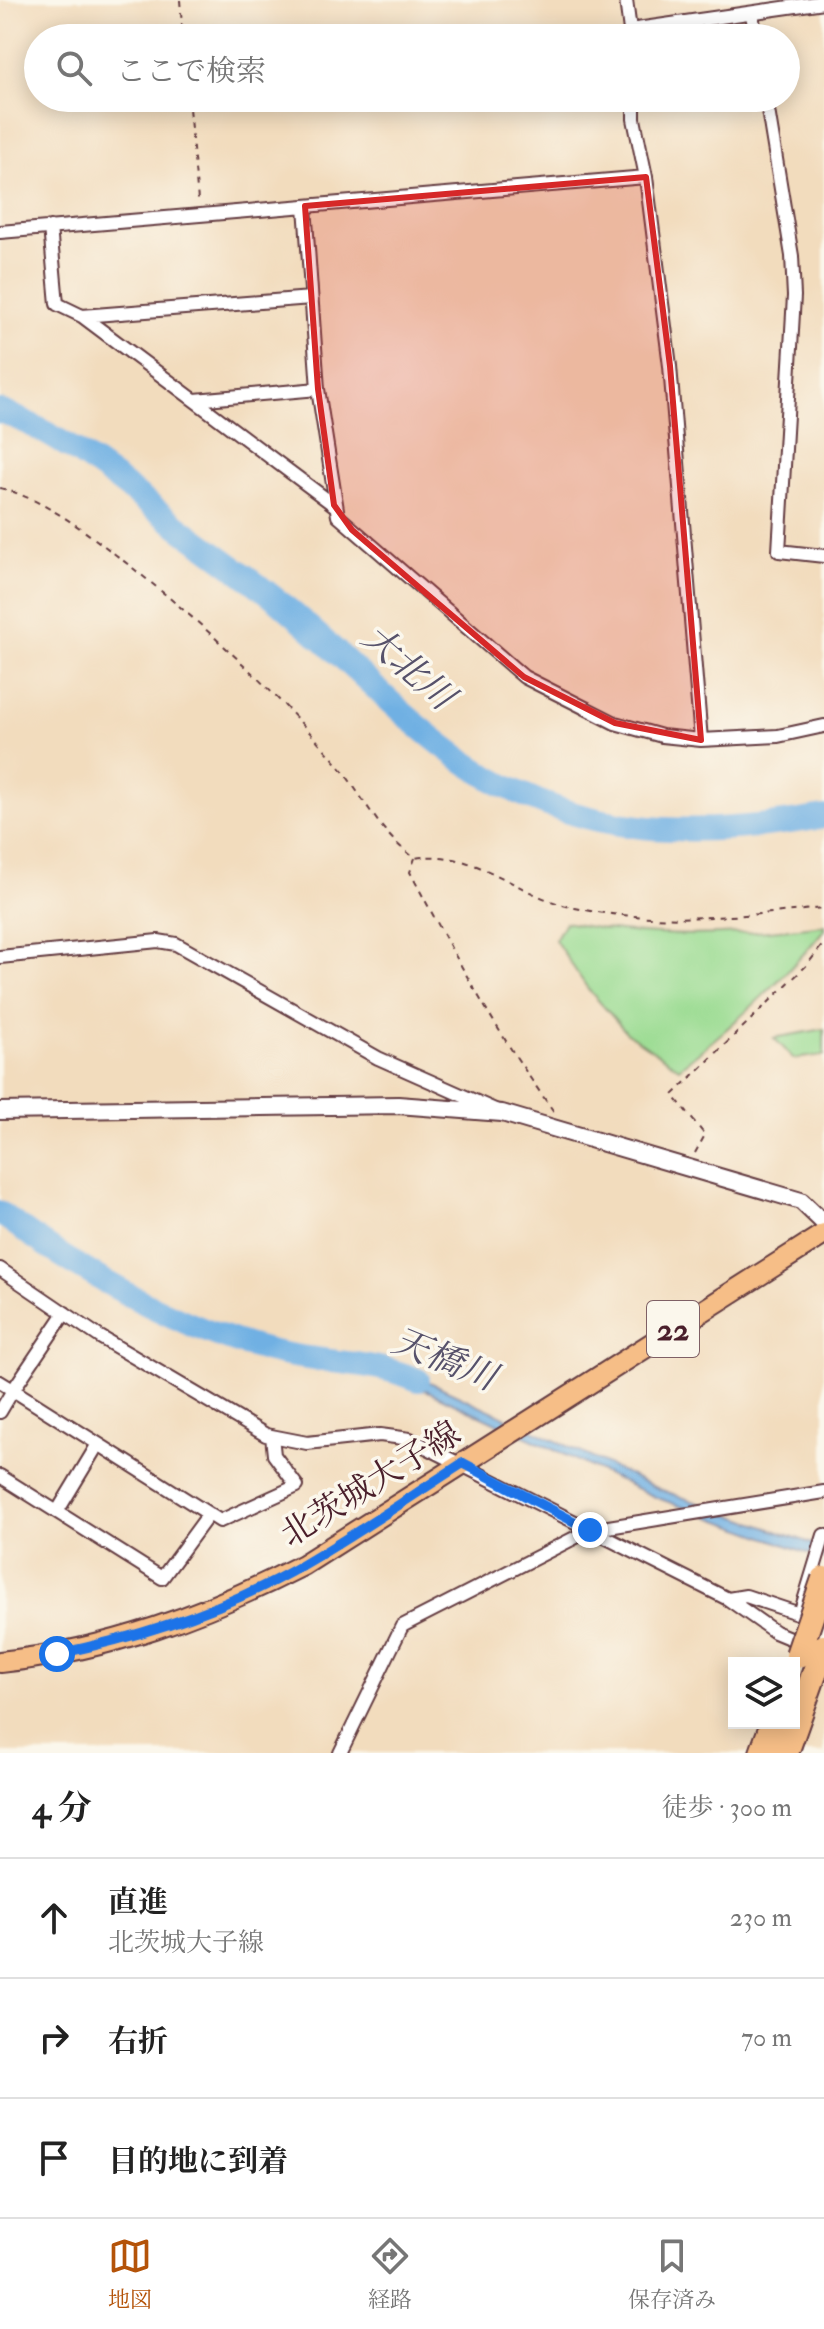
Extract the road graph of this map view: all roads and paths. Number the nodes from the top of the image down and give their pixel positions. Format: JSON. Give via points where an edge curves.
{"nodes":[{"id":1,"x":180,"y":0,"type":"edge"},
{"id":2,"x":626,"y":0,"type":"edge"},
{"id":3,"x":824,"y":2,"type":"edge"},
{"id":4,"x":752,"y":14,"type":"junction"},
{"id":5,"x":182,"y":24,"type":"edge"},
{"id":6,"x":630,"y":24,"type":"edge"},
{"id":7,"x":692,"y":24,"type":"edge"},
{"id":8,"x":754,"y":24,"type":"edge"},
{"id":9,"x":189,"y":112,"type":"edge"},
{"id":10,"x":634,"y":112,"type":"edge"},
{"id":11,"x":768,"y":112,"type":"edge"},
{"id":12,"x":646,"y":177,"type":"junction"},
{"id":13,"x":305,"y":206,"type":"junction"},
{"id":14,"x":199,"y":213,"type":"junction"},
{"id":15,"x":50,"y":227,"type":"junction"},
{"id":16,"x":0,"y":232,"type":"edge"},
{"id":17,"x":311,"y":298,"type":"junction"},
{"id":18,"x":82,"y":316,"type":"junction"},
{"id":19,"x":318,"y":389,"type":"junction"},
{"id":20,"x":195,"y":400,"type":"junction"},
{"id":21,"x":0,"y":488,"type":"edge"},
{"id":22,"x":334,"y":505,"type":"junction"},
{"id":23,"x":824,"y":556,"type":"edge"},
{"id":24,"x":824,"y":726,"type":"edge"},
{"id":25,"x":701,"y":740,"type":"junction"},
{"id":26,"x":415,"y":858,"type":"junction"},
{"id":27,"x":824,"y":908,"type":"edge"},
{"id":28,"x":824,"y":943,"type":"edge"},
{"id":29,"x":0,"y":957,"type":"edge"},
{"id":30,"x":0,"y":1111,"type":"edge"},
{"id":31,"x":502,"y":1113,"type":"junction"},
{"id":32,"x":570,"y":1133,"type":"junction"},
{"id":33,"x":687,"y":1168,"type":"junction"},
{"id":34,"x":824,"y":1223,"type":"edge"},
{"id":35,"x":824,"y":1234,"type":"edge"},
{"id":36,"x":0,"y":1269,"type":"edge"},
{"id":37,"x":65,"y":1313,"type":"junction"},
{"id":38,"x":0,"y":1382,"type":"edge"},
{"id":39,"x":13,"y":1390,"type":"junction"},
{"id":40,"x":0,"y":1412,"type":"edge"},
{"id":41,"x":272,"y":1436,"type":"junction"},
{"id":42,"x":98,"y":1444,"type":"junction"},
{"id":43,"x":463,"y":1463,"type":"junction"},
{"id":44,"x":0,"y":1476,"type":"edge"},
{"id":45,"x":824,"y":1492,"type":"edge"},
{"id":46,"x":57,"y":1512,"type":"junction"},
{"id":47,"x":209,"y":1514,"type":"junction"},
{"id":48,"x":590,"y":1530,"type":"junction"},
{"id":49,"x":824,"y":1535,"type":"edge"},
{"id":50,"x":824,"y":1579,"type":"edge"},
{"id":51,"x":728,"y":1599,"type":"junction"},
{"id":52,"x":812,"y":1656,"type":"edge"},
{"id":53,"x":0,"y":1662,"type":"edge"},
{"id":54,"x":771,"y":1729,"type":"edge"},
{"id":55,"x":340,"y":1753,"type":"edge"},
{"id":56,"x":762,"y":1753,"type":"edge"},
{"id":57,"x":786,"y":1753,"type":"edge"}],
"edges":[{"from":1,"to":5,"type":"path"},
{"from":2,"to":6,"type":"street"},
{"from":3,"to":4,"type":"street"},
{"from":4,"to":7,"type":"street"},
{"from":4,"to":8,"type":"street"},
{"from":9,"to":14,"type":"path"},
{"from":10,"to":12,"type":"street"},
{"from":11,"to":23,"type":"street","via":[[794,296],[779,551]]},
{"from":12,"to":13,"type":"street"},
{"from":12,"to":25,"type":"street","via":[[670,366]]},
{"from":13,"to":14,"type":"street"},
{"from":13,"to":17,"type":"street"},
{"from":14,"to":15,"type":"street"},
{"from":15,"to":16,"type":"street"},
{"from":15,"to":18,"type":"street","via":[[57,304]]},
{"from":17,"to":18,"type":"street"},
{"from":17,"to":19,"type":"street"},
{"from":18,"to":20,"type":"street"},
{"from":19,"to":20,"type":"street"},
{"from":19,"to":22,"type":"street"},
{"from":20,"to":22,"type":"street"},
{"from":21,"to":26,"type":"path","via":[[70,520],[232,652],[332,757],[394,844]]},
{"from":22,"to":25,"type":"street","via":[[352,530],[524,677],[615,723]]},
{"from":24,"to":25,"type":"street","via":[[778,736]]},
{"from":26,"to":27,"type":"path","via":[[440,854],[573,908],[630,915],[699,919]]},
{"from":26,"to":32,"type":"path","via":[[410,872],[490,1018]]},
{"from":28,"to":33,"type":"path","via":[[673,1095],[705,1135]]},
{"from":29,"to":31,"type":"street","via":[[158,941],[176,944],[378,1058]]},
{"from":30,"to":31,"type":"street","via":[[398,1105]]},
{"from":31,"to":32,"type":"street"},
{"from":32,"to":33,"type":"street"},
{"from":33,"to":34,"type":"street","via":[[801,1201]]},
{"from":35,"to":43,"type":"main road","name":"北茨城大子線","number":"22"},
{"from":36,"to":37,"type":"street"},
{"from":37,"to":39,"type":"street"},
{"from":37,"to":41,"type":"street"},
{"from":38,"to":39,"type":"street"},
{"from":39,"to":40,"type":"street"},
{"from":39,"to":42,"type":"street"},
{"from":41,"to":43,"type":"street","via":[[307,1443],[402,1436]]},
{"from":41,"to":47,"type":"street","via":[[274,1455],[297,1486],[220,1521]]},
{"from":42,"to":46,"type":"street"},
{"from":42,"to":47,"type":"street"},
{"from":43,"to":48,"type":"street"},
{"from":43,"to":53,"type":"main road","name":"北茨城大子線","number":"22","via":[[303,1565],[229,1602],[151,1632]]},
{"from":44,"to":46,"type":"street"},
{"from":45,"to":48,"type":"street"},
{"from":46,"to":47,"type":"street","via":[[162,1578]]},
{"from":48,"to":51,"type":"street"},
{"from":48,"to":55,"type":"street","via":[[402,1626]]},
{"from":49,"to":51,"type":"street","via":[[800,1614],[746,1596]]},
{"from":50,"to":52,"type":"highway","bridge":true},
{"from":51,"to":52,"type":"street"},
{"from":52,"to":57,"type":"highway"},
{"from":54,"to":56,"type":"highway"}]}
